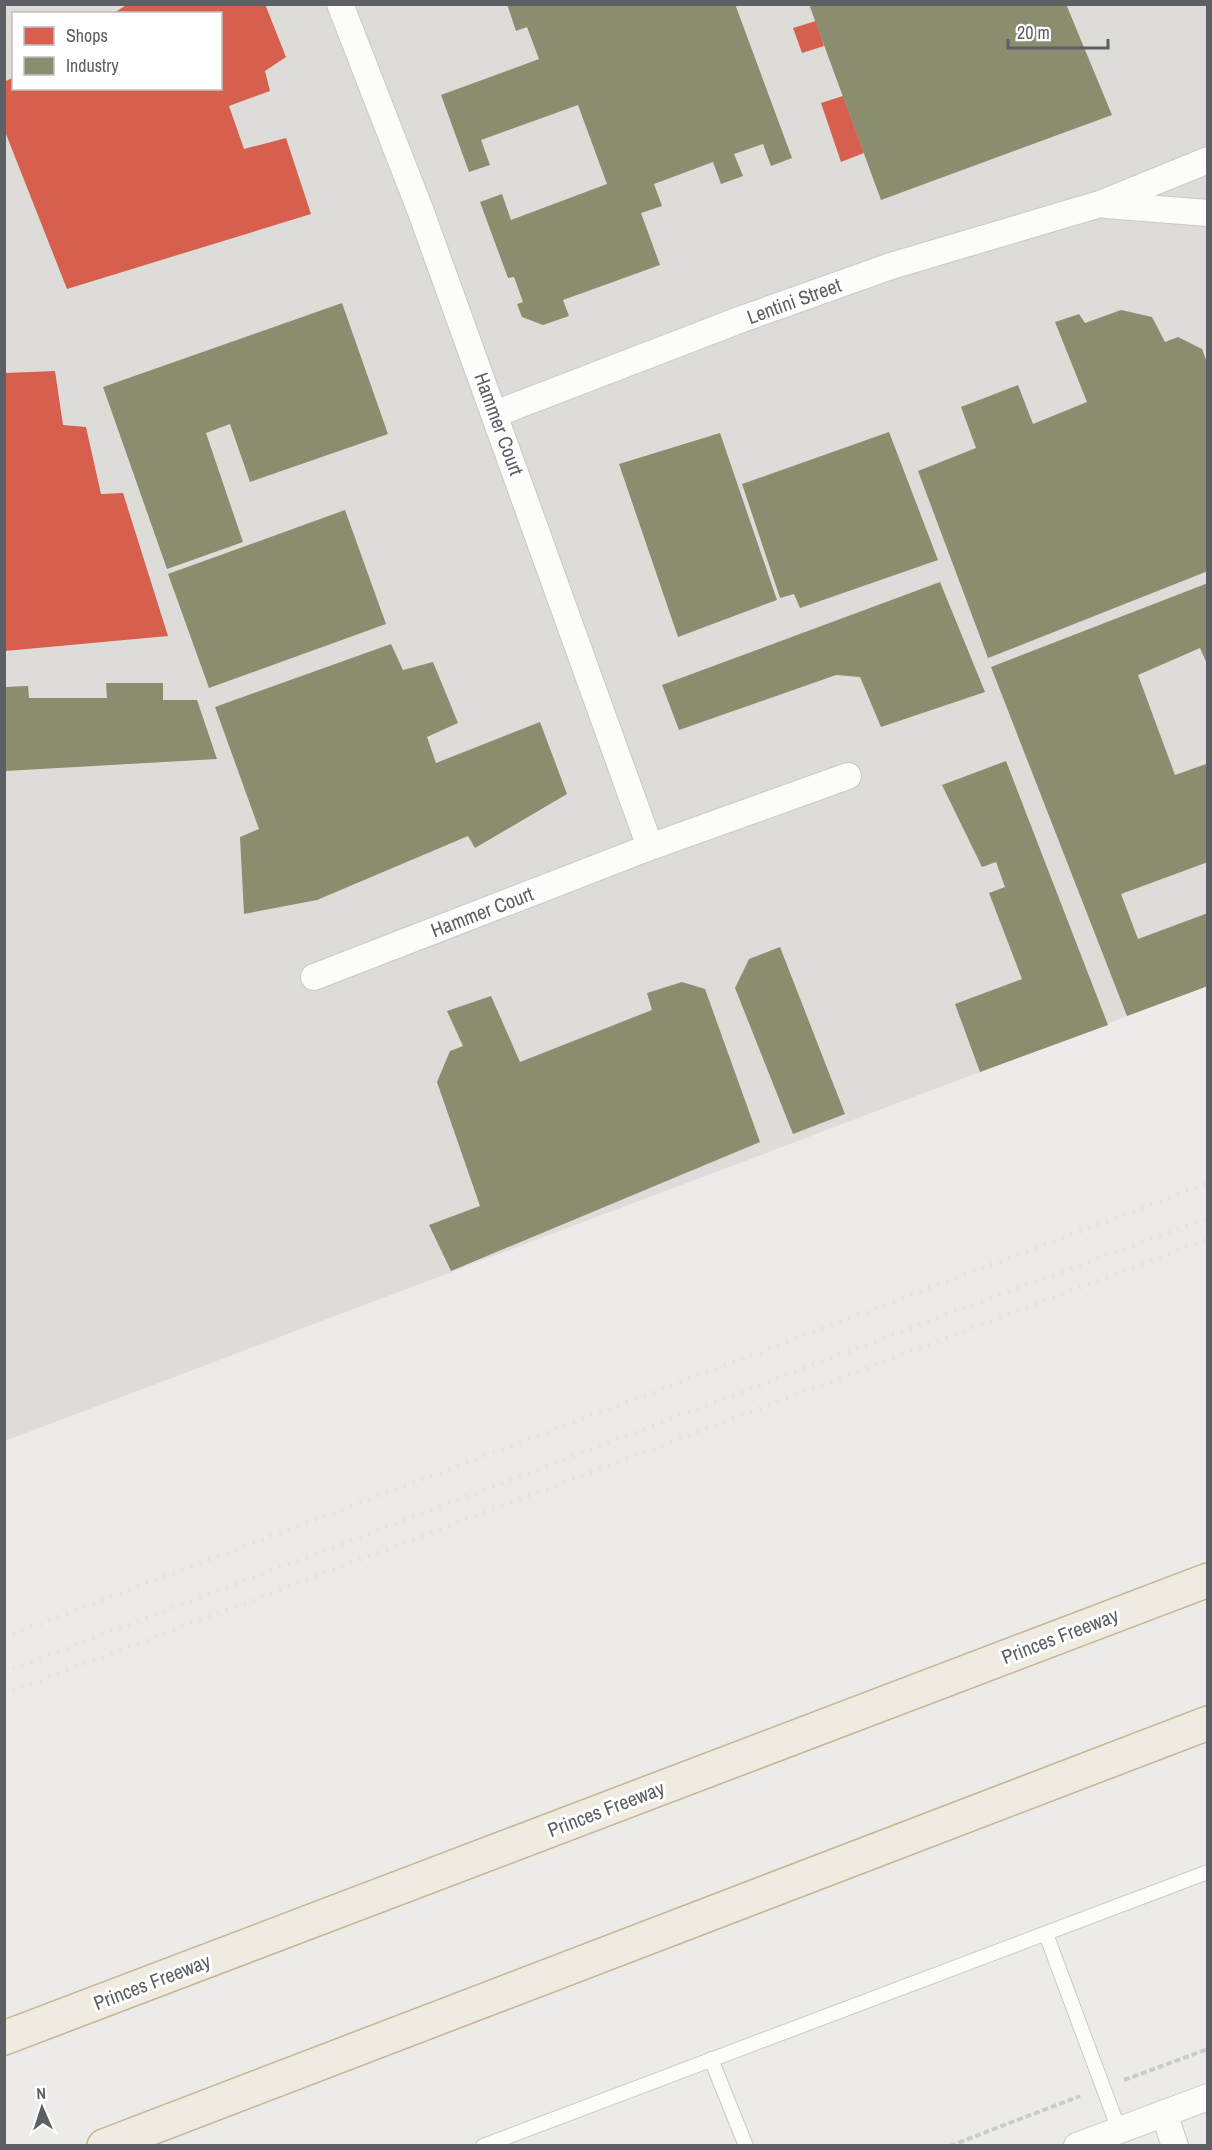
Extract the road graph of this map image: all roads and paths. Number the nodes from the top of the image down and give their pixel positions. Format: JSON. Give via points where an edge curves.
{"nodes":[{"id":1,"x":340,"y":4,"type":"edge"},
{"id":2,"x":1208,"y":160,"type":"edge"},
{"id":3,"x":1100,"y":204,"type":"junction"},
{"id":4,"x":1208,"y":213,"type":"edge"},
{"id":5,"x":495,"y":414,"type":"junction"},
{"id":6,"x":849,"y":776,"type":"dead end"},
{"id":7,"x":650,"y":847,"type":"junction"},
{"id":8,"x":314,"y":977,"type":"dead end"},
{"id":9,"x":1208,"y":1580,"type":"edge"},
{"id":10,"x":1208,"y":1723,"type":"edge"},
{"id":11,"x":1208,"y":1872,"type":"edge"},
{"id":12,"x":1046,"y":1934,"type":"junction"},
{"id":13,"x":4,"y":2038,"type":"edge"},
{"id":14,"x":711,"y":2059,"type":"junction"},
{"id":15,"x":1208,"y":2097,"type":"edge"},
{"id":16,"x":1164,"y":2114,"type":"junction"},
{"id":17,"x":1119,"y":2130,"type":"junction"},
{"id":18,"x":105,"y":2145,"type":"edge"},
{"id":19,"x":483,"y":2145,"type":"edge"},
{"id":20,"x":746,"y":2145,"type":"edge"},
{"id":21,"x":1077,"y":2145,"type":"edge"},
{"id":22,"x":1175,"y":2145,"type":"edge"}],
"edges":[{"from":1,"to":5,"type":"street","name":"Hammer Court"},
{"from":2,"to":3,"type":"street","name":"Lentini Street"},
{"from":3,"to":4,"type":"street","name":"Lentini Street"},
{"from":3,"to":5,"type":"street","name":"Lentini Street","via":[[891,266]]},
{"from":5,"to":7,"type":"street","name":"Hammer Court"},
{"from":6,"to":7,"type":"street","name":"Hammer Court"},
{"from":7,"to":8,"type":"street","name":"Hammer Court"},
{"from":9,"to":13,"type":"highway","name":"Princes Freeway"},
{"from":10,"to":18,"type":"highway"},
{"from":11,"to":12,"type":"lane"},
{"from":12,"to":14,"type":"lane"},
{"from":12,"to":17,"type":"lane"},
{"from":14,"to":19,"type":"lane"},
{"from":14,"to":20,"type":"lane"},
{"from":15,"to":16,"type":"street"},
{"from":16,"to":17,"type":"street"},
{"from":16,"to":22,"type":"street"},
{"from":17,"to":21,"type":"street"}]}
